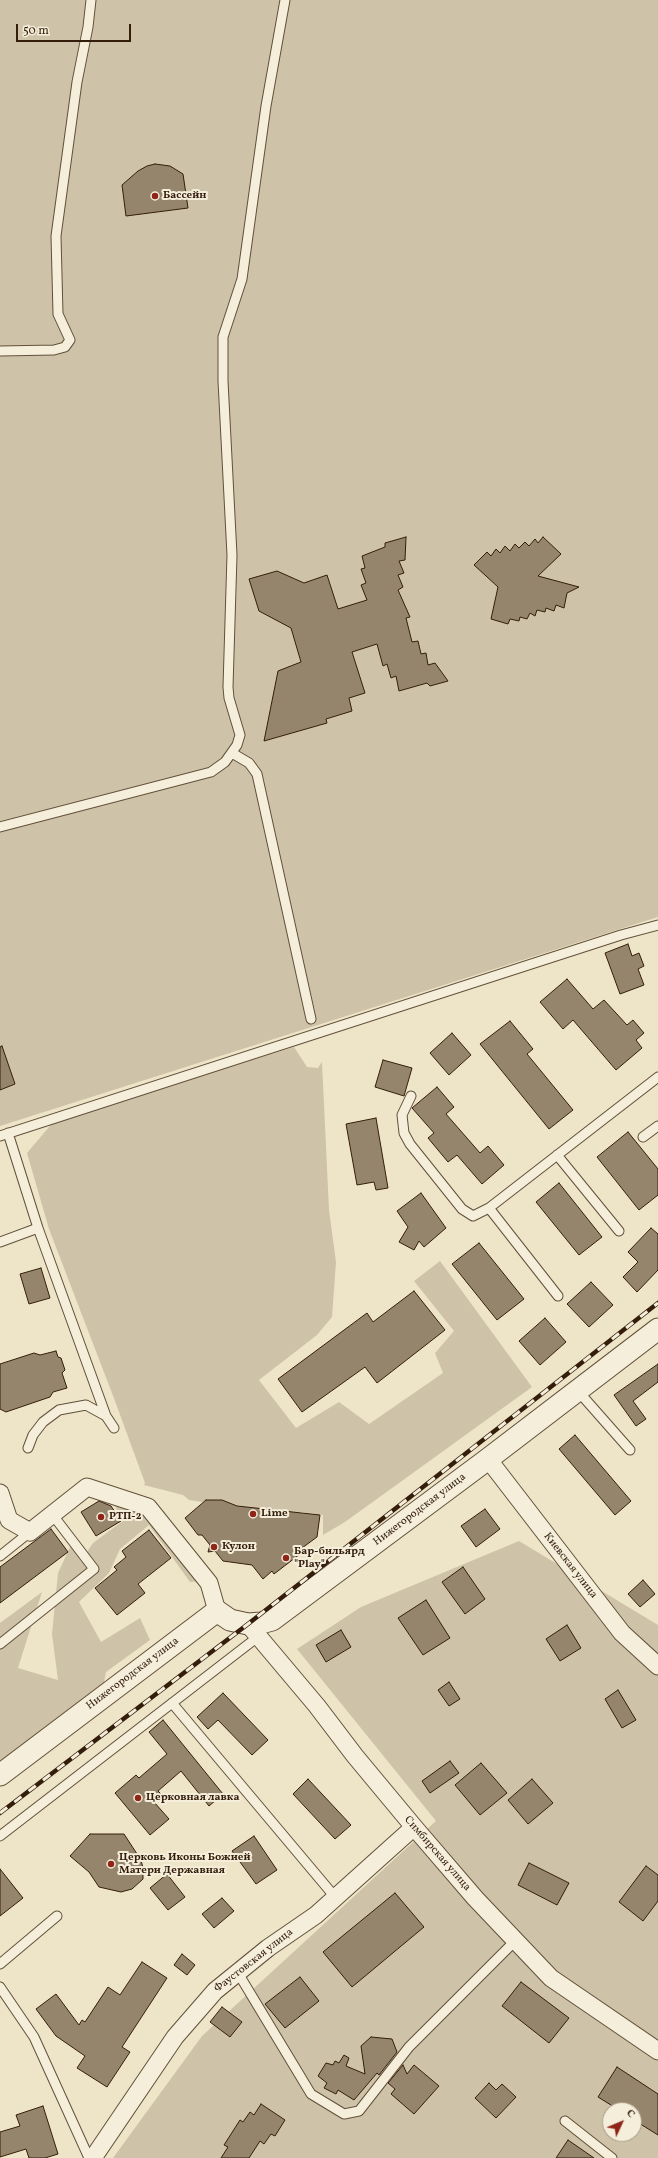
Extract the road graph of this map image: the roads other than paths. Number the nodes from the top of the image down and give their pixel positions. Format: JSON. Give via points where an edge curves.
{"nodes":[{"id":1,"x":91,"y":0,"type":"edge"},
{"id":2,"x":285,"y":0,"type":"edge"},
{"id":3,"x":0,"y":351,"type":"edge"},
{"id":4,"x":232,"y":753,"type":"junction"},
{"id":5,"x":0,"y":827,"type":"edge"},
{"id":6,"x":658,"y":925,"type":"edge"},
{"id":7,"x":311,"y":1019,"type":"dead end"},
{"id":8,"x":658,"y":1077,"type":"edge"},
{"id":9,"x":411,"y":1096,"type":"dead end"},
{"id":10,"x":658,"y":1126,"type":"edge"},
{"id":11,"x":4,"y":1135,"type":"edge"},
{"id":12,"x":643,"y":1137,"type":"dead end"},
{"id":13,"x":557,"y":1155,"type":"junction"},
{"id":14,"x":489,"y":1208,"type":"junction"},
{"id":15,"x":38,"y":1228,"type":"junction"},
{"id":16,"x":619,"y":1231,"type":"dead end"},
{"id":17,"x":0,"y":1242,"type":"edge"},
{"id":18,"x":558,"y":1296,"type":"dead end"},
{"id":19,"x":658,"y":1329,"type":"edge"},
{"id":20,"x":578,"y":1391,"type":"junction"},
{"id":21,"x":106,"y":1416,"type":"junction"},
{"id":22,"x":114,"y":1428,"type":"dead end"},
{"id":23,"x":28,"y":1448,"type":"dead end"},
{"id":24,"x":630,"y":1450,"type":"dead end"},
{"id":25,"x":488,"y":1459,"type":"junction"},
{"id":26,"x":0,"y":1493,"type":"edge"},
{"id":27,"x":52,"y":1514,"type":"junction"},
{"id":28,"x":30,"y":1532,"type":"junction"},
{"id":29,"x":0,"y":1556,"type":"edge"},
{"id":30,"x":217,"y":1611,"type":"junction"},
{"id":31,"x":253,"y":1630,"type":"junction"},
{"id":32,"x":0,"y":1644,"type":"edge"},
{"id":33,"x":657,"y":1662,"type":"edge"},
{"id":34,"x":172,"y":1703,"type":"junction"},
{"id":35,"x":0,"y":1775,"type":"edge"},
{"id":36,"x":414,"y":1827,"type":"junction"},
{"id":37,"x":0,"y":1836,"type":"edge"},
{"id":38,"x":335,"y":1897,"type":"junction"},
{"id":39,"x":57,"y":1916,"type":"dead end"},
{"id":40,"x":510,"y":1946,"type":"dead end"},
{"id":41,"x":0,"y":1964,"type":"edge"},
{"id":42,"x":238,"y":1973,"type":"junction"},
{"id":43,"x":0,"y":1987,"type":"edge"},
{"id":44,"x":658,"y":2051,"type":"edge"},
{"id":45,"x":565,"y":2121,"type":"dead end"},
{"id":46,"x":89,"y":2158,"type":"edge"},
{"id":47,"x":93,"y":2158,"type":"edge"},
{"id":48,"x":612,"y":2158,"type":"edge"}],
"edges":[{"from":1,"to":3,"type":"lane","via":[[56,236],[58,314],[70,340],[65,346],[54,350]]},
{"from":2,"to":4,"type":"lane","via":[[266,106],[242,279],[222,337],[232,555],[228,687],[240,735],[238,745]]},
{"from":4,"to":5,"type":"lane","via":[[211,772]]},
{"from":4,"to":7,"type":"lane","via":[[249,763],[257,774]]},
{"from":6,"to":11,"type":"lane"},
{"from":8,"to":13,"type":"lane"},
{"from":9,"to":14,"type":"lane","via":[[401,1123],[410,1144],[468,1214],[473,1216]]},
{"from":10,"to":12,"type":"lane"},
{"from":11,"to":15,"type":"lane"},
{"from":13,"to":14,"type":"lane"},
{"from":13,"to":16,"type":"lane"},
{"from":14,"to":18,"type":"lane"},
{"from":15,"to":17,"type":"lane"},
{"from":15,"to":21,"type":"lane"},
{"from":19,"to":20,"type":"street","name":"Нижегородская улица"},
{"from":20,"to":24,"type":"lane"},
{"from":20,"to":25,"type":"street","name":"Нижегородская улица"},
{"from":21,"to":22,"type":"lane"},
{"from":21,"to":23,"type":"lane","via":[[86,1405],[59,1410],[43,1422],[33,1435]]},
{"from":25,"to":31,"type":"street","name":"Нижегородская улица","via":[[272,1620],[261,1623]]},
{"from":25,"to":33,"type":"street","name":"Киевская улица","via":[[622,1633]]},
{"from":26,"to":28,"type":"street","via":[[9,1520]]},
{"from":27,"to":28,"type":"street"},
{"from":27,"to":30,"type":"street","via":[[87,1487],[148,1507],[209,1583]]},
{"from":27,"to":32,"type":"lane","via":[[94,1569]]},
{"from":28,"to":29,"type":"lane"},
{"from":30,"to":31,"type":"street","name":"Нижегородская улица"},
{"from":30,"to":35,"type":"street","name":"Нижегородская улица"},
{"from":31,"to":34,"type":"lane"},
{"from":31,"to":36,"type":"street","name":"Симбирская улица"},
{"from":34,"to":37,"type":"lane"},
{"from":34,"to":38,"type":"lane"},
{"from":36,"to":38,"type":"street","name":"Фаустовская улица"},
{"from":36,"to":44,"type":"street","name":"Симбирская улица","via":[[475,1898],[551,1978]]},
{"from":38,"to":42,"type":"street","name":"Фаустовская улица","via":[[316,1915],[268,1948]]},
{"from":39,"to":41,"type":"lane"},
{"from":40,"to":42,"type":"lane","via":[[410,2047],[359,2110],[344,2114],[310,2094]]},
{"from":42,"to":47,"type":"street","name":"Фаустовская улица","via":[[215,1991],[175,2037]]},
{"from":43,"to":46,"type":"lane","via":[[34,2037]]},
{"from":45,"to":48,"type":"lane"}]}
